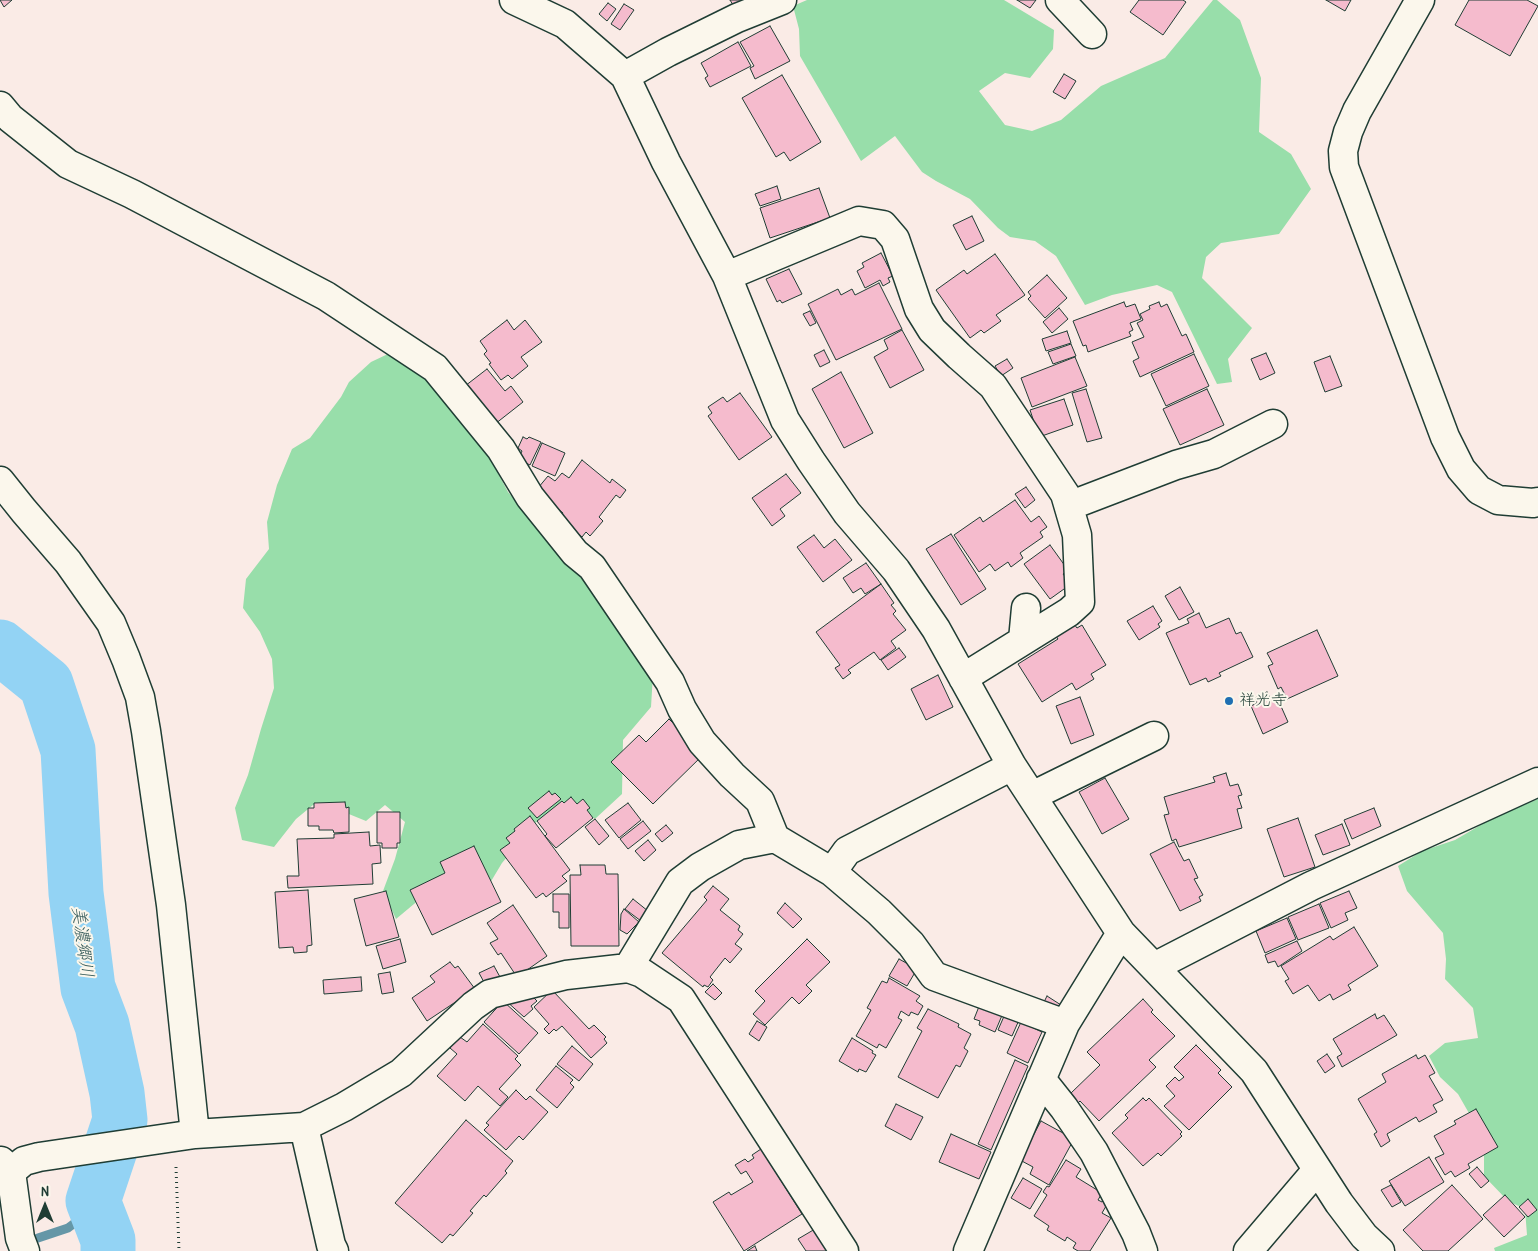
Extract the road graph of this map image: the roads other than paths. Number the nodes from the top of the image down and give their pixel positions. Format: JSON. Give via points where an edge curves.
{"nodes":[{"id":1,"x":514,"y":0,"type":"edge"},
{"id":2,"x":782,"y":0,"type":"edge"},
{"id":3,"x":1060,"y":0,"type":"edge"},
{"id":4,"x":1420,"y":0,"type":"edge"},
{"id":5,"x":1092,"y":34,"type":"dead end"},
{"id":6,"x":625,"y":76,"type":"junction"},
{"id":7,"x":0,"y":106,"type":"edge"},
{"id":8,"x":727,"y":276,"type":"junction"},
{"id":9,"x":1273,"y":424,"type":"dead end"},
{"id":10,"x":0,"y":481,"type":"edge"},
{"id":11,"x":1538,"y":502,"type":"edge"},
{"id":12,"x":1069,"y":506,"type":"junction"},
{"id":13,"x":1026,"y":608,"type":"dead end"},
{"id":14,"x":1022,"y":640,"type":"junction"},
{"id":15,"x":963,"y":678,"type":"junction"},
{"id":16,"x":1154,"y":736,"type":"dead end"},
{"id":17,"x":1012,"y":766,"type":"junction"},
{"id":18,"x":1538,"y":782,"type":"edge"},
{"id":19,"x":1032,"y":796,"type":"junction"},
{"id":20,"x":774,"y":838,"type":"junction"},
{"id":21,"x":832,"y":872,"type":"junction"},
{"id":22,"x":1121,"y":933,"type":"junction"},
{"id":23,"x":1154,"y":967,"type":"junction"},
{"id":24,"x":628,"y":968,"type":"junction"},
{"id":25,"x":1064,"y":1024,"type":"junction"},
{"id":26,"x":1041,"y":1079,"type":"junction"},
{"id":27,"x":304,"y":1127,"type":"junction"},
{"id":28,"x":177,"y":1137,"type":"junction"},
{"id":29,"x":1317,"y":1170,"type":"junction"},
{"id":30,"x":4,"y":1171,"type":"edge"},
{"id":31,"x":25,"y":1251,"type":"edge"},
{"id":32,"x":334,"y":1251,"type":"edge"},
{"id":33,"x":844,"y":1251,"type":"edge"},
{"id":34,"x":968,"y":1251,"type":"edge"},
{"id":35,"x":1143,"y":1251,"type":"edge"},
{"id":36,"x":1248,"y":1251,"type":"edge"},
{"id":37,"x":1380,"y":1251,"type":"edge"}],
"edges":[{"from":1,"to":6,"type":"street","via":[[565,24]]},
{"from":2,"to":6,"type":"street","via":[[737,18]]},
{"from":3,"to":5,"type":"street"},
{"from":4,"to":11,"type":"street","via":[[1357,111],[1343,150],[1344,167],[1445,437],[1461,469],[1479,490],[1498,500]]},
{"from":6,"to":8,"type":"street","via":[[666,162]]},
{"from":7,"to":20,"type":"street","via":[[10,118],[68,164],[326,296],[436,368],[501,449],[530,497],[575,553],[592,567],[670,682],[702,742],[760,801]]},
{"from":8,"to":12,"type":"street","via":[[859,221],[883,225],[895,239],[919,309],[932,330],[993,386],[1065,494]]},
{"from":8,"to":15,"type":"street","via":[[785,420],[847,512],[896,570],[936,629]]},
{"from":9,"to":12,"type":"street","via":[[1214,454],[1176,464]]},
{"from":10,"to":28,"type":"street","via":[[68,562],[111,623],[140,697],[171,905]]},
{"from":12,"to":14,"type":"street","via":[[1077,535],[1080,602]]},
{"from":13,"to":14,"type":"street"},
{"from":14,"to":15,"type":"street"},
{"from":15,"to":17,"type":"street"},
{"from":16,"to":19,"type":"street"},
{"from":17,"to":19,"type":"street"},
{"from":17,"to":21,"type":"street","via":[[847,851]]},
{"from":18,"to":23,"type":"street","via":[[1311,886]]},
{"from":19,"to":22,"type":"street"},
{"from":20,"to":21,"type":"street"},
{"from":20,"to":24,"type":"street","via":[[739,845],[680,882]]},
{"from":21,"to":25,"type":"street","via":[[905,938],[934,976]]},
{"from":22,"to":23,"type":"street"},
{"from":22,"to":25,"type":"street"},
{"from":23,"to":29,"type":"street","via":[[1254,1071]]},
{"from":24,"to":27,"type":"street","via":[[566,975],[490,994],[472,1006],[400,1073]]},
{"from":24,"to":33,"type":"street","via":[[642,973],[680,1000]]},
{"from":25,"to":26,"type":"street"},
{"from":26,"to":34,"type":"street"},
{"from":26,"to":35,"type":"street","via":[[1094,1152]]},
{"from":27,"to":28,"type":"street"},
{"from":27,"to":32,"type":"street"},
{"from":28,"to":30,"type":"street","via":[[39,1157]]},
{"from":29,"to":36,"type":"street"},
{"from":29,"to":37,"type":"street","via":[[1364,1236]]},
{"from":30,"to":31,"type":"street"}]}
